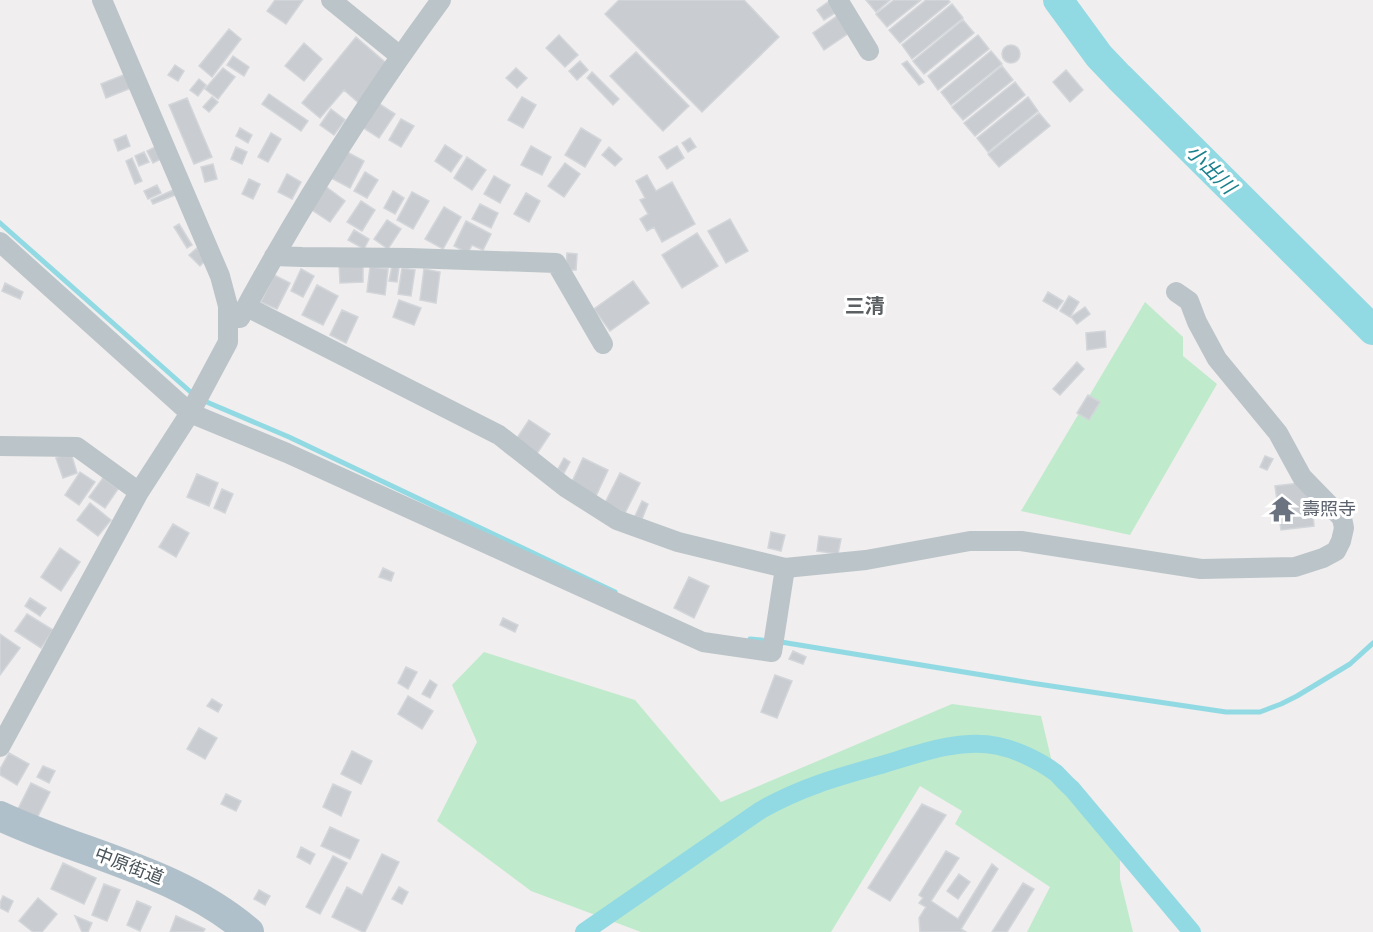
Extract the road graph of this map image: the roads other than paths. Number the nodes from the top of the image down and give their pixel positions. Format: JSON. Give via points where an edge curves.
{"nodes":[{"id":1,"x":102,"y":0,"type":"edge"},
{"id":2,"x":331,"y":0,"type":"edge"},
{"id":3,"x":441,"y":0,"type":"edge"},
{"id":4,"x":838,"y":0,"type":"edge"},
{"id":5,"x":869,"y":51,"type":"dead end"},
{"id":6,"x":400,"y":56,"type":"junction"},
{"id":7,"x":0,"y":242,"type":"edge"},
{"id":8,"x":274,"y":256,"type":"junction"},
{"id":9,"x":1176,"y":292,"type":"dead end"},
{"id":10,"x":247,"y":307,"type":"junction"},
{"id":11,"x":228,"y":342,"type":"junction"},
{"id":12,"x":603,"y":344,"type":"dead end"},
{"id":13,"x":195,"y":403,"type":"junction"},
{"id":14,"x":0,"y":446,"type":"edge"},
{"id":15,"x":139,"y":492,"type":"junction"},
{"id":16,"x":784,"y":568,"type":"junction"},
{"id":17,"x":0,"y":747,"type":"edge"},
{"id":18,"x":0,"y":816,"type":"edge"},
{"id":19,"x":249,"y":932,"type":"edge"}],
"edges":[{"from":1,"to":11,"type":"street","via":[[220,276],[228,306]]},
{"from":2,"to":6,"type":"street"},
{"from":3,"to":6,"type":"street"},
{"from":4,"to":5,"type":"street"},
{"from":6,"to":8,"type":"street","via":[[347,134]]},
{"from":7,"to":13,"type":"street"},
{"from":8,"to":10,"type":"street"},
{"from":8,"to":12,"type":"street","via":[[556,263]]},
{"from":9,"to":16,"type":"street","via":[[1189,301],[1217,359],[1278,433],[1302,477],[1342,518],[1344,528],[1336,550],[1295,567],[1201,569],[1021,541],[970,541],[866,560]]},
{"from":10,"to":11,"type":"street"},
{"from":10,"to":16,"type":"street","via":[[499,435],[565,487],[617,520],[678,542]]},
{"from":11,"to":13,"type":"street"},
{"from":13,"to":15,"type":"street"},
{"from":13,"to":16,"type":"street","via":[[287,453],[703,642],[772,652]]},
{"from":14,"to":15,"type":"street","via":[[77,447]]},
{"from":15,"to":17,"type":"street"},
{"from":18,"to":19,"type":"main road","name":"中原街道","via":[[169,881],[211,904]]}]}
